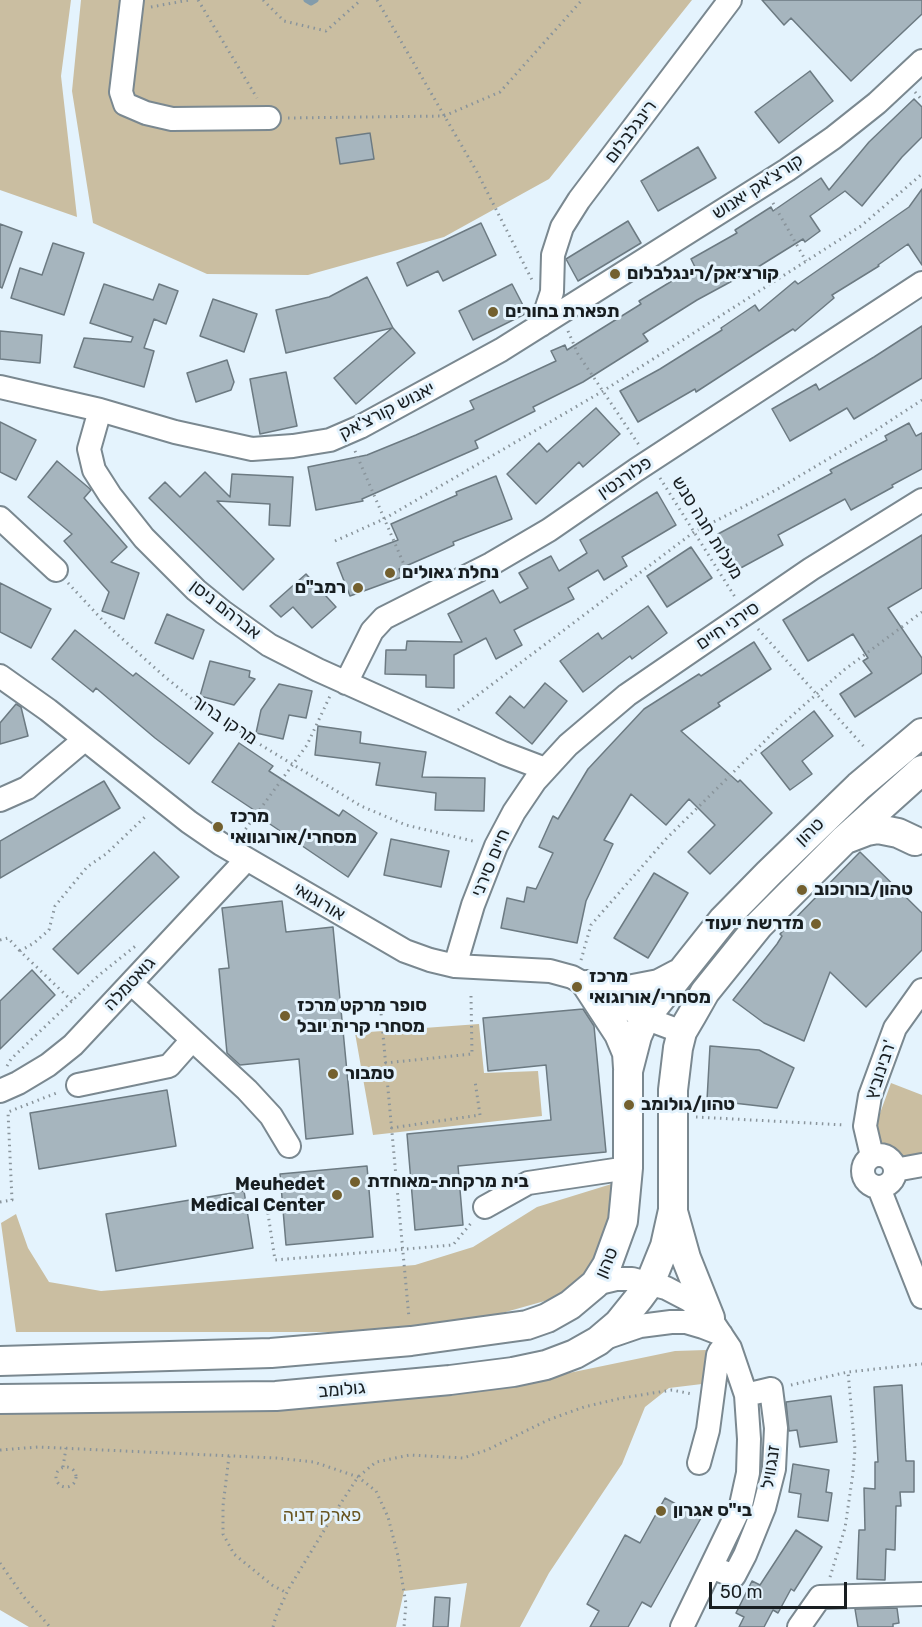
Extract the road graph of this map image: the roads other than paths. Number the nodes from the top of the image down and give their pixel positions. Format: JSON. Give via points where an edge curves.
{"nodes":[{"id":1,"x":730,"y":0,"type":"edge"},
{"id":2,"x":132,"y":5,"type":"edge"},
{"id":3,"x":922,"y":61,"type":"edge"},
{"id":4,"x":269,"y":118,"type":"road end"},
{"id":5,"x":544,"y":279,"type":"junction"},
{"id":6,"x":922,"y":283,"type":"edge"},
{"id":7,"x":584,"y":298,"type":"junction"},
{"id":8,"x":550,"y":319,"type":"junction"},
{"id":9,"x":0,"y":387,"type":"edge"},
{"id":10,"x":100,"y":410,"type":"junction"},
{"id":11,"x":922,"y":500,"type":"edge"},
{"id":12,"x":0,"y":518,"type":"edge"},
{"id":13,"x":56,"y":570,"type":"road end"},
{"id":14,"x":0,"y":676,"type":"edge"},
{"id":15,"x":342,"y":681,"type":"junction"},
{"id":16,"x":922,"y":733,"type":"edge"},
{"id":17,"x":84,"y":740,"type":"junction"},
{"id":18,"x":546,"y":769,"type":"junction"},
{"id":19,"x":922,"y":770,"type":"edge"},
{"id":20,"x":859,"y":786,"type":"junction"},
{"id":21,"x":0,"y":800,"type":"edge"},
{"id":22,"x":880,"y":806,"type":"junction"},
{"id":23,"x":844,"y":840,"type":"junction"},
{"id":24,"x":918,"y":845,"type":"edge"},
{"id":25,"x":238,"y":855,"type":"junction"},
{"id":26,"x":455,"y":966,"type":"junction"},
{"id":27,"x":679,"y":973,"type":"junction"},
{"id":28,"x":582,"y":982,"type":"junction"},
{"id":29,"x":131,"y":983,"type":"junction"},
{"id":30,"x":922,"y":990,"type":"edge"},
{"id":31,"x":645,"y":1018,"type":"junction"},
{"id":32,"x":682,"y":1032,"type":"junction"},
{"id":33,"x":192,"y":1040,"type":"junction"},
{"id":34,"x":628,"y":1071,"type":"junction"},
{"id":35,"x":78,"y":1084,"type":"road end"},
{"id":36,"x":0,"y":1091,"type":"edge"},
{"id":37,"x":289,"y":1146,"type":"dead end"},
{"id":38,"x":872,"y":1156,"type":"junction"},
{"id":39,"x":922,"y":1165,"type":"edge"},
{"id":40,"x":628,"y":1168,"type":"junction"},
{"id":41,"x":896,"y":1170,"type":"junction"},
{"id":42,"x":879,"y":1188,"type":"junction"},
{"id":43,"x":485,"y":1207,"type":"road end"},
{"id":44,"x":673,"y":1210,"type":"junction"},
{"id":45,"x":650,"y":1283,"type":"junction"},
{"id":46,"x":595,"y":1284,"type":"junction"},
{"id":47,"x":922,"y":1297,"type":"edge"},
{"id":48,"x":720,"y":1334,"type":"junction"},
{"id":49,"x":598,"y":1341,"type":"junction"},
{"id":50,"x":0,"y":1361,"type":"edge"},
{"id":51,"x":746,"y":1395,"type":"junction"},
{"id":52,"x":0,"y":1399,"type":"edge"},
{"id":53,"x":699,"y":1463,"type":"dead end"},
{"id":54,"x":711,"y":1568,"type":"junction"},
{"id":55,"x":922,"y":1594,"type":"edge"},
{"id":56,"x":682,"y":1627,"type":"edge"},
{"id":57,"x":799,"y":1627,"type":"edge"}],
"edges":[{"from":1,"to":5,"type":"street","name":"רינגלבלום","via":[[579,200],[562,227]]},
{"from":2,"to":4,"type":"street","via":[[121,92],[125,104],[172,119]]},
{"from":3,"to":7,"type":"street","name":"קורצ'אק יאנוש","via":[[833,138]]},
{"from":5,"to":7,"type":"street","via":[[557,280],[568,291]]},
{"from":5,"to":8,"type":"street","name":"רינגלבלום","via":[[551,298]]},
{"from":6,"to":15,"type":"street","name":"פלורנטין","via":[[549,530],[384,618]]},
{"from":7,"to":8,"type":"street","name":"יאנוש קורצ'אק"},
{"from":8,"to":10,"type":"street","name":"יאנוש קורצ'אק","via":[[501,350],[330,440],[252,449]]},
{"from":9,"to":10,"type":"street"},
{"from":10,"to":15,"type":"street","name":"אברהם ניסן","via":[[89,449],[94,470],[144,538],[223,612],[269,645]]},
{"from":11,"to":18,"type":"street","name":"סירני חיים","via":[[811,569],[627,695]]},
{"from":12,"to":13,"type":"street"},
{"from":14,"to":17,"type":"street","name":"אורוגואי"},
{"from":15,"to":18,"type":"street","name":"אברהם ניסן"},
{"from":16,"to":20,"type":"main road","name":"טהון"},
{"from":17,"to":21,"type":"street","via":[[27,788]]},
{"from":17,"to":25,"type":"street","name":"אורוגואי"},
{"from":18,"to":26,"type":"street","name":"חיים סירני","via":[[496,846]]},
{"from":19,"to":22,"type":"main road","name":"טהון"},
{"from":20,"to":22,"type":"street"},
{"from":20,"to":27,"type":"main road","name":"טהון","via":[[723,920]]},
{"from":22,"to":23,"type":"main road","name":"טהון"},
{"from":22,"to":24,"type":"street"},
{"from":23,"to":24,"type":"main road","via":[[878,830],[898,833]]},
{"from":23,"to":32,"type":"main road","name":"טהון","via":[[759,925],[705,992]]},
{"from":25,"to":26,"type":"street","name":"אורוגואי","via":[[405,951]]},
{"from":25,"to":29,"type":"street","name":"גואטמלה"},
{"from":26,"to":28,"type":"street","name":"אורוגואי","via":[[550,971]]},
{"from":27,"to":28,"type":"main road","via":[[643,988],[612,990]]},
{"from":27,"to":31,"type":"main road","name":"טהון"},
{"from":28,"to":31,"type":"street","name":"אורוגואי"},
{"from":28,"to":34,"type":"main road","via":[[619,1034],[627,1053]]},
{"from":29,"to":33,"type":"street"},
{"from":29,"to":36,"type":"street","name":"גואטמלה","via":[[73,1045],[48,1065]]},
{"from":30,"to":38,"type":"street","name":"רבינוביץ'","via":[[895,1028],[870,1096],[865,1126]]},
{"from":31,"to":32,"type":"street","name":"אורוגואי"},
{"from":31,"to":34,"type":"main road","name":"טהון"},
{"from":32,"to":44,"type":"main road","name":"טהון","via":[[673,1090]]},
{"from":33,"to":35,"type":"street","via":[[169,1066]]},
{"from":33,"to":37,"type":"street","via":[[248,1090],[271,1116]]},
{"from":34,"to":40,"type":"main road","name":"טהון"},
{"from":38,"to":41,"type":"street","via":[[887,1157]]},
{"from":38,"to":42,"type":"street","via":[[864,1164],[863,1175],[869,1184]]},
{"from":39,"to":41,"type":"street"},
{"from":40,"to":43,"type":"street","via":[[528,1183]]},
{"from":40,"to":46,"type":"main road","name":"טהון","via":[[623,1221],[607,1266]]},
{"from":41,"to":42,"type":"street","via":[[889,1185]]},
{"from":42,"to":47,"type":"street"},
{"from":44,"to":45,"type":"main road","name":"טהון","via":[[665,1246]]},
{"from":44,"to":48,"type":"main road","via":[[686,1258]]},
{"from":45,"to":46,"type":"street","name":"טהון","via":[[616,1279]]},
{"from":45,"to":48,"type":"street","via":[[689,1300]]},
{"from":45,"to":49,"type":"main road","name":"גולומב","via":[[631,1310]]},
{"from":46,"to":50,"type":"main road","via":[[570,1305],[537,1322],[411,1341],[271,1353]]},
{"from":48,"to":49,"type":"street","via":[[686,1322],[671,1322],[640,1326]]},
{"from":48,"to":51,"type":"street","name":"זנגוויל"},
{"from":48,"to":53,"type":"street","via":[[708,1430]]},
{"from":49,"to":52,"type":"main road","name":"גולומב","via":[[546,1365],[450,1380],[276,1396]]},
{"from":51,"to":54,"type":"street","name":"זנגוויל","via":[[748,1473],[741,1505]]},
{"from":51,"to":54,"type":"street","name":"זנגוויל","via":[[771,1389],[776,1428],[774,1469],[764,1508],[734,1576]]},
{"from":54,"to":56,"type":"street","name":"זנגוויל"},
{"from":55,"to":57,"type":"street","via":[[820,1598]]}]}
